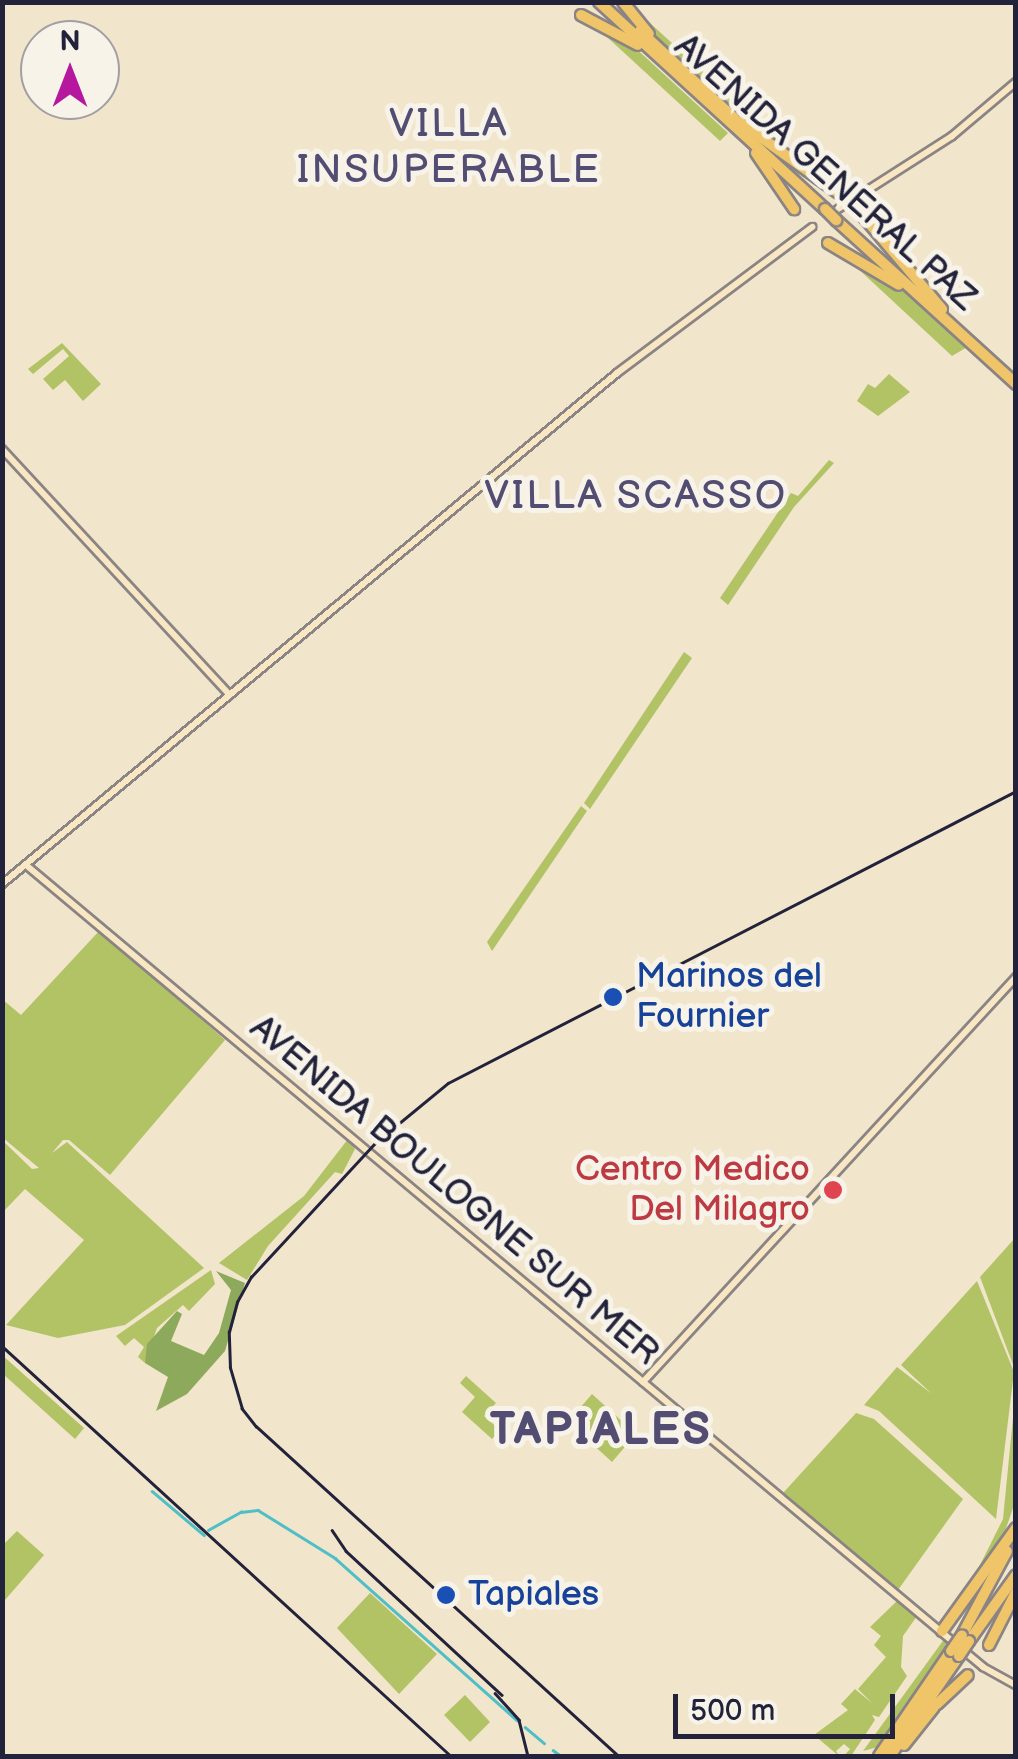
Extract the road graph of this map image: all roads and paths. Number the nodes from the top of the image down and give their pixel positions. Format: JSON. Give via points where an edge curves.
{"nodes":[{"id":1,"x":598,"y":2,"type":"edge"},
{"id":2,"x":608,"y":2,"type":"edge"},
{"id":3,"x":622,"y":2,"type":"edge"},
{"id":4,"x":581,"y":15,"type":"dead end"},
{"id":5,"x":676,"y":70,"type":"junction"},
{"id":6,"x":1016,"y":82,"type":"edge"},
{"id":7,"x":735,"y":124,"type":"junction"},
{"id":8,"x":844,"y":198,"type":"dead end"},
{"id":9,"x":794,"y":209,"type":"dead end"},
{"id":10,"x":858,"y":210,"type":"dead end"},
{"id":11,"x":833,"y":213,"type":"junction"},
{"id":12,"x":828,"y":242,"type":"dead end"},
{"id":13,"x":942,"y":309,"type":"junction"},
{"id":14,"x":951,"y":325,"type":"junction"},
{"id":15,"x":972,"y":341,"type":"junction"},
{"id":16,"x":991,"y":358,"type":"junction"},
{"id":17,"x":1016,"y":376,"type":"edge"},
{"id":18,"x":1016,"y":384,"type":"edge"},
{"id":19,"x":2,"y":449,"type":"edge"},
{"id":20,"x":230,"y":695,"type":"junction"},
{"id":21,"x":26,"y":864,"type":"junction"},
{"id":22,"x":2,"y":884,"type":"edge"},
{"id":23,"x":1016,"y":977,"type":"edge"},
{"id":24,"x":643,"y":1382,"type":"junction"},
{"id":25,"x":1016,"y":1530,"type":"edge"},
{"id":26,"x":1016,"y":1575,"type":"edge"},
{"id":27,"x":1016,"y":1592,"type":"edge"},
{"id":28,"x":942,"y":1630,"type":"junction"},
{"id":29,"x":966,"y":1638,"type":"junction"},
{"id":30,"x":989,"y":1645,"type":"dead end"},
{"id":31,"x":955,"y":1653,"type":"junction"},
{"id":32,"x":968,"y":1674,"type":"dead end"},
{"id":33,"x":1016,"y":1683,"type":"edge"},
{"id":34,"x":879,"y":1756,"type":"edge"},
{"id":35,"x":891,"y":1756,"type":"edge"}],
"edges":[{"from":1,"to":5,"type":"highway","name":"AVENIDA GENERAL PAZ"},
{"from":2,"to":5,"type":"highway","name":"AVENIDA GENERAL PAZ"},
{"from":3,"to":5,"type":"highway"},
{"from":4,"to":5,"type":"highway"},
{"from":5,"to":7,"type":"highway","name":"AVENIDA GENERAL PAZ"},
{"from":6,"to":11,"type":"main road","via":[[960,130]]},
{"from":7,"to":8,"type":"highway"},
{"from":7,"to":9,"type":"highway"},
{"from":7,"to":11,"type":"highway","name":"AVENIDA GENERAL PAZ"},
{"from":10,"to":13,"type":"highway"},
{"from":11,"to":13,"type":"highway","name":"AVENIDA GENERAL PAZ"},
{"from":11,"to":14,"type":"highway","name":"AVENIDA GENERAL PAZ"},
{"from":11,"to":20,"type":"main road","via":[[704,304]]},
{"from":12,"to":14,"type":"highway"},
{"from":13,"to":15,"type":"highway","name":"AVENIDA GENERAL PAZ"},
{"from":14,"to":15,"type":"highway","name":"AVENIDA GENERAL PAZ"},
{"from":15,"to":16,"type":"highway","name":"AVENIDA GENERAL PAZ"},
{"from":16,"to":17,"type":"highway","name":"AVENIDA GENERAL PAZ"},
{"from":16,"to":18,"type":"highway","name":"AVENIDA GENERAL PAZ"},
{"from":19,"to":20,"type":"main road"},
{"from":20,"to":21,"type":"main road"},
{"from":21,"to":22,"type":"main road"},
{"from":21,"to":24,"type":"main road","name":"AVENIDA BOULOGNE SUR MER"},
{"from":23,"to":24,"type":"main road"},
{"from":24,"to":28,"type":"main road","name":"AVENIDA BOULOGNE SUR MER"},
{"from":25,"to":28,"type":"highway"},
{"from":25,"to":29,"type":"highway"},
{"from":26,"to":29,"type":"highway"},
{"from":27,"to":30,"type":"highway"},
{"from":28,"to":33,"type":"main road","name":"AVENIDA BOULOGNE SUR MER"},
{"from":29,"to":31,"type":"highway","bridge":true},
{"from":31,"to":34,"type":"highway"},
{"from":31,"to":35,"type":"highway"},
{"from":32,"to":35,"type":"highway"}]}
